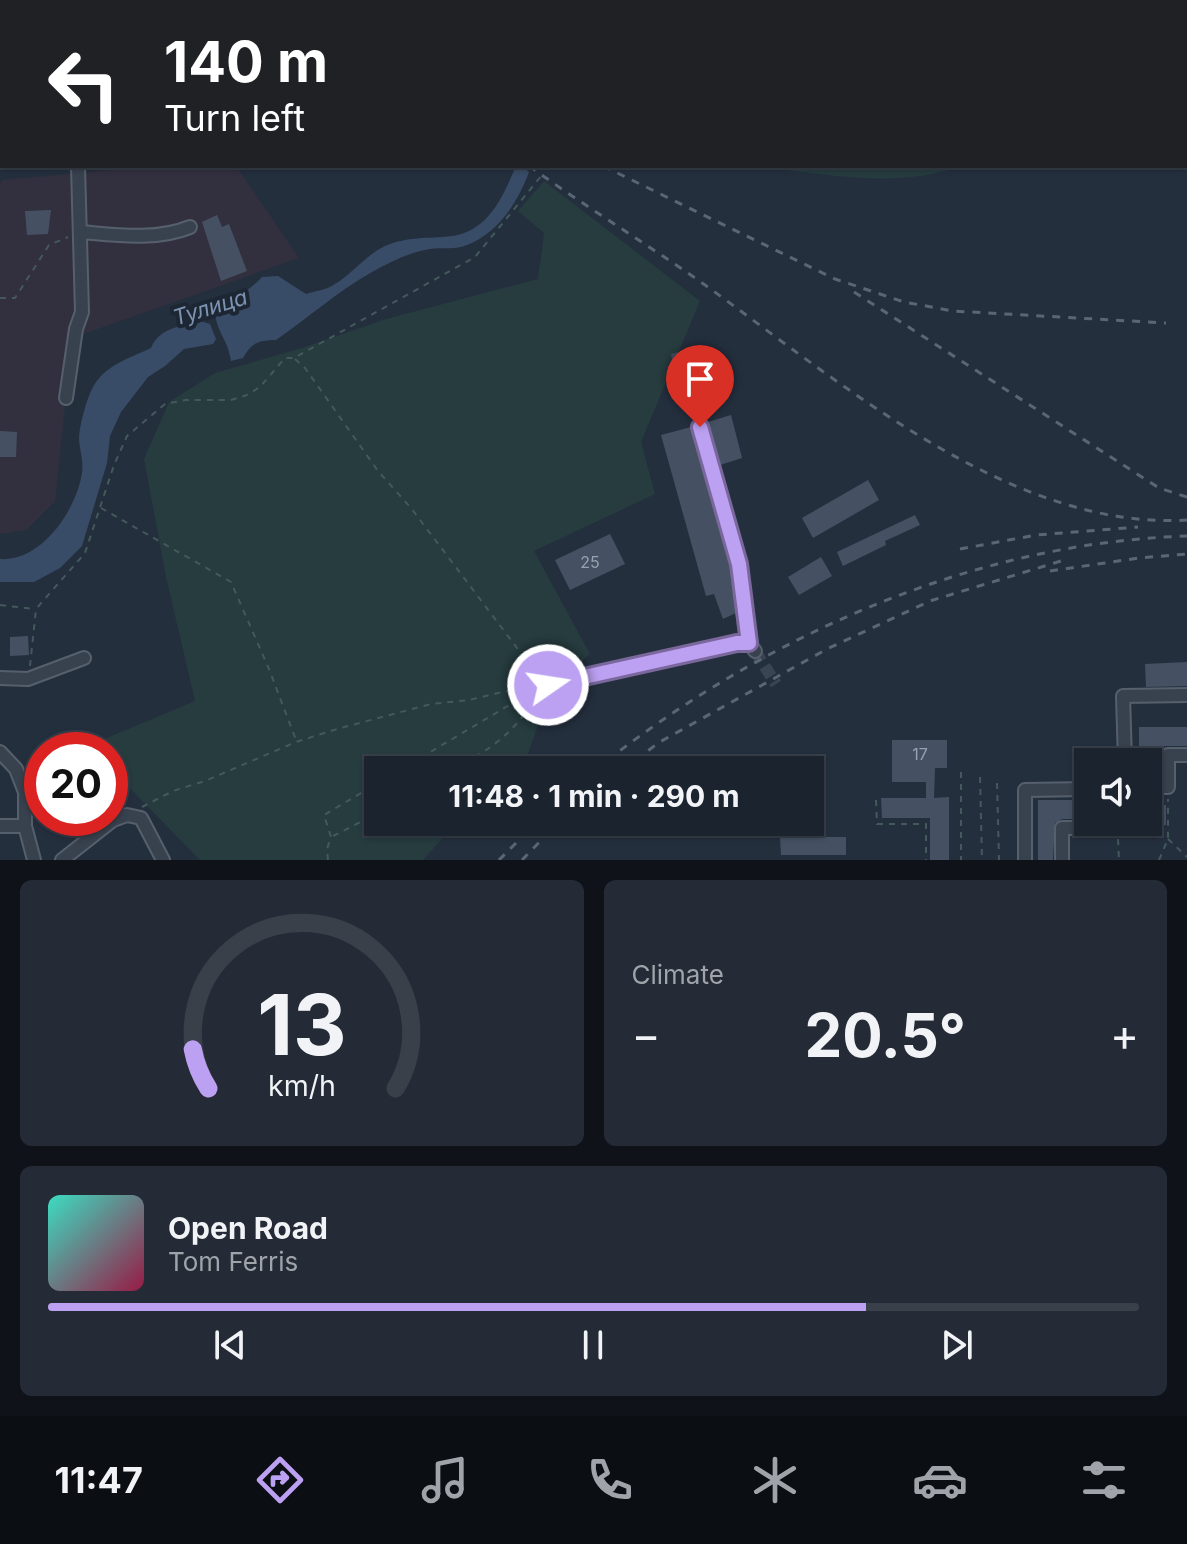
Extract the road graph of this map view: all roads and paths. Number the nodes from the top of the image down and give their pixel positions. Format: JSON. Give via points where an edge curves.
{"nodes":[{"id":1,"x":78,"y":168,"type":"edge"},
{"id":2,"x":542,"y":175,"type":"dead end"},
{"id":3,"x":190,"y":227,"type":"dead end"},
{"id":4,"x":81,"y":232,"type":"junction"},
{"id":5,"x":0,"y":298,"type":"edge"},
{"id":6,"x":294,"y":358,"type":"junction"},
{"id":7,"x":66,"y":398,"type":"dead end"},
{"id":8,"x":700,"y":427,"type":"dead end"},
{"id":9,"x":101,"y":508,"type":"junction"},
{"id":10,"x":0,"y":605,"type":"edge"},
{"id":11,"x":36,"y":609,"type":"junction"},
{"id":12,"x":84,"y":658,"type":"dead end"},
{"id":13,"x":0,"y":678,"type":"edge"},
{"id":14,"x":28,"y":679,"type":"junction"},
{"id":15,"x":542,"y":686,"type":"junction"},
{"id":16,"x":1187,"y":695,"type":"edge"},
{"id":17,"x":296,"y":742,"type":"junction"},
{"id":18,"x":1125,"y":748,"type":"edge"},
{"id":19,"x":0,"y":752,"type":"edge"},
{"id":20,"x":1187,"y":755,"type":"edge"},
{"id":21,"x":424,"y":756,"type":"edge"},
{"id":22,"x":474,"y":756,"type":"edge"},
{"id":23,"x":961,"y":772,"type":"dead end"},
{"id":24,"x":980,"y":777,"type":"dead end"},
{"id":25,"x":997,"y":783,"type":"dead end"},
{"id":26,"x":1162,"y":787,"type":"edge"},
{"id":27,"x":1168,"y":787,"type":"junction"},
{"id":28,"x":24,"y":789,"type":"edge"},
{"id":29,"x":1074,"y":789,"type":"edge"},
{"id":30,"x":364,"y":791,"type":"edge"},
{"id":31,"x":876,"y":800,"type":"dead end"},
{"id":32,"x":128,"y":814,"type":"edge"},
{"id":33,"x":128,"y":815,"type":"edge"},
{"id":34,"x":364,"y":820,"type":"edge"},
{"id":35,"x":0,"y":826,"type":"edge"},
{"id":36,"x":24,"y":826,"type":"edge"},
{"id":37,"x":1074,"y":828,"type":"edge"},
{"id":38,"x":28,"y":836,"type":"edge"},
{"id":39,"x":93,"y":836,"type":"edge"},
{"id":40,"x":1118,"y":836,"type":"edge"},
{"id":41,"x":331,"y":837,"type":"junction"},
{"id":42,"x":1168,"y":839,"type":"junction"},
{"id":43,"x":1187,"y":857,"type":"edge"},
{"id":44,"x":34,"y":860,"type":"edge"},
{"id":45,"x":62,"y":860,"type":"edge"},
{"id":46,"x":163,"y":860,"type":"edge"},
{"id":47,"x":328,"y":860,"type":"edge"},
{"id":48,"x":926,"y":860,"type":"edge"},
{"id":49,"x":961,"y":860,"type":"edge"},
{"id":50,"x":982,"y":860,"type":"edge"},
{"id":51,"x":999,"y":860,"type":"edge"},
{"id":52,"x":1025,"y":860,"type":"edge"},
{"id":53,"x":1062,"y":860,"type":"edge"},
{"id":54,"x":1119,"y":860,"type":"edge"},
{"id":55,"x":1159,"y":860,"type":"edge"}],
"edges":[{"from":1,"to":4,"type":"street"},
{"from":2,"to":6,"type":"path","via":[[475,257]]},
{"from":3,"to":4,"type":"street","via":[[143,235]]},
{"from":4,"to":5,"type":"path","via":[[49,245],[15,298]]},
{"from":4,"to":7,"type":"street","via":[[82,312]]},
{"from":6,"to":9,"type":"path","via":[[285,358],[247,395],[165,404],[149,416],[127,436]]},
{"from":6,"to":15,"type":"path"},
{"from":8,"to":15,"type":"street","via":[[739,564],[752,647],[737,643]]},
{"from":9,"to":11,"type":"path","via":[[85,553]]},
{"from":9,"to":17,"type":"path","via":[[231,582]]},
{"from":10,"to":11,"type":"path"},
{"from":11,"to":14,"type":"path"},
{"from":12,"to":14,"type":"street"},
{"from":13,"to":14,"type":"street"},
{"from":15,"to":17,"type":"path","via":[[431,704]]},
{"from":15,"to":21,"type":"path"},
{"from":15,"to":22,"type":"path","via":[[519,723]]},
{"from":16,"to":18,"type":"street","via":[[1123,696]]},
{"from":17,"to":32,"type":"path"},
{"from":19,"to":28,"type":"street","via":[[16,769]]},
{"from":20,"to":27,"type":"street","via":[[1168,755]]},
{"from":23,"to":49,"type":"path"},
{"from":24,"to":50,"type":"path"},
{"from":25,"to":51,"type":"path"},
{"from":26,"to":27,"type":"street"},
{"from":27,"to":42,"type":"path"},
{"from":29,"to":52,"type":"street","via":[[1025,790]]},
{"from":30,"to":41,"type":"path","via":[[324,815]]},
{"from":31,"to":48,"type":"path","via":[[877,824],[926,824]]},
{"from":33,"to":46,"type":"street","via":[[141,818]]},
{"from":34,"to":41,"type":"path"},
{"from":35,"to":36,"type":"street"},
{"from":37,"to":53,"type":"street","via":[[1062,828]]},
{"from":38,"to":44,"type":"street"},
{"from":39,"to":45,"type":"street"},
{"from":40,"to":54,"type":"path"},
{"from":41,"to":47,"type":"path"},
{"from":42,"to":43,"type":"path"},
{"from":42,"to":55,"type":"path"}]}
